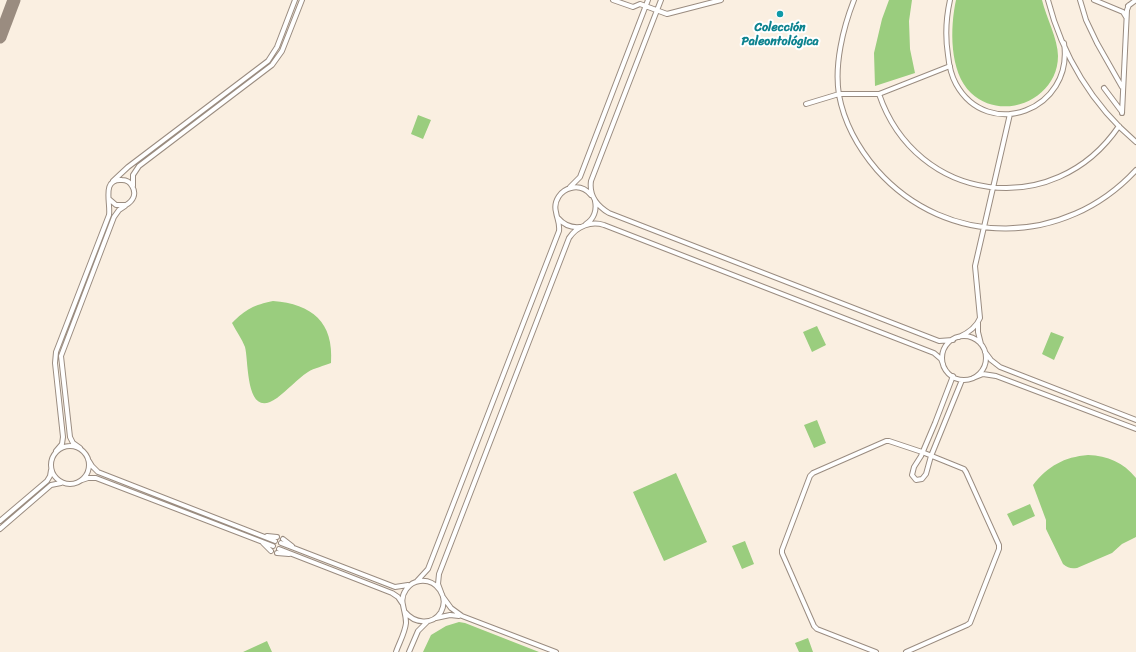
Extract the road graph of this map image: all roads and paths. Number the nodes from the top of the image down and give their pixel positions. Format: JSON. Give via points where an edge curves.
{"nodes":[{"id":1,"x":295,"y":0,"type":"edge"},
{"id":2,"x":302,"y":0,"type":"edge"},
{"id":3,"x":614,"y":0,"type":"edge"},
{"id":4,"x":648,"y":0,"type":"edge"},
{"id":5,"x":661,"y":0,"type":"edge"},
{"id":6,"x":721,"y":0,"type":"edge"},
{"id":7,"x":854,"y":0,"type":"edge"},
{"id":8,"x":950,"y":0,"type":"edge"},
{"id":9,"x":1048,"y":0,"type":"edge"},
{"id":10,"x":1080,"y":0,"type":"edge"},
{"id":11,"x":1094,"y":0,"type":"edge"},
{"id":12,"x":1135,"y":1,"type":"edge"},
{"id":13,"x":640,"y":2,"type":"edge"},
{"id":14,"x":1129,"y":5,"type":"junction"},
{"id":15,"x":646,"y":6,"type":"junction"},
{"id":16,"x":1119,"y":10,"type":"junction"},
{"id":17,"x":657,"y":11,"type":"junction"},
{"id":18,"x":1126,"y":17,"type":"junction"},
{"id":19,"x":1064,"y":43,"type":"junction"},
{"id":20,"x":1072,"y":61,"type":"junction"},
{"id":21,"x":1064,"y":64,"type":"junction"},
{"id":22,"x":950,"y":66,"type":"junction"},
{"id":23,"x":1124,"y":75,"type":"junction"},
{"id":24,"x":1116,"y":77,"type":"junction"},
{"id":25,"x":1104,"y":88,"type":"dead end"},
{"id":26,"x":1123,"y":91,"type":"junction"},
{"id":27,"x":839,"y":94,"type":"junction"},
{"id":28,"x":879,"y":94,"type":"junction"},
{"id":29,"x":1122,"y":98,"type":"junction"},
{"id":30,"x":1113,"y":100,"type":"junction"},
{"id":31,"x":806,"y":104,"type":"dead end"},
{"id":32,"x":1010,"y":114,"type":"junction"},
{"id":33,"x":1119,"y":126,"type":"junction"},
{"id":34,"x":1136,"y":142,"type":"edge"},
{"id":35,"x":1136,"y":170,"type":"edge"},
{"id":36,"x":111,"y":184,"type":"junction"},
{"id":37,"x":133,"y":187,"type":"junction"},
{"id":38,"x":993,"y":188,"type":"junction"},
{"id":39,"x":565,"y":190,"type":"junction"},
{"id":40,"x":594,"y":198,"type":"junction"},
{"id":41,"x":109,"y":199,"type":"junction"},
{"id":42,"x":126,"y":205,"type":"junction"},
{"id":43,"x":558,"y":218,"type":"junction"},
{"id":44,"x":584,"y":226,"type":"junction"},
{"id":45,"x":984,"y":228,"type":"junction"},
{"id":46,"x":978,"y":323,"type":"junction"},
{"id":47,"x":959,"y":337,"type":"junction"},
{"id":48,"x":953,"y":340,"type":"junction"},
{"id":49,"x":60,"y":342,"type":"junction"},
{"id":50,"x":65,"y":344,"type":"junction"},
{"id":51,"x":984,"y":350,"type":"junction"},
{"id":52,"x":943,"y":364,"type":"junction"},
{"id":53,"x":953,"y":376,"type":"junction"},
{"id":54,"x":973,"y":378,"type":"junction"},
{"id":55,"x":962,"y":380,"type":"junction"},
{"id":56,"x":1136,"y":420,"type":"edge"},
{"id":57,"x":935,"y":423,"type":"junction"},
{"id":58,"x":943,"y":426,"type":"junction"},
{"id":59,"x":1136,"y":430,"type":"edge"},
{"id":60,"x":80,"y":448,"type":"junction"},
{"id":61,"x":56,"y":451,"type":"junction"},
{"id":62,"x":922,"y":452,"type":"junction"},
{"id":63,"x":931,"y":456,"type":"junction"},
{"id":64,"x":89,"y":461,"type":"junction"},
{"id":65,"x":51,"y":470,"type":"junction"},
{"id":66,"x":82,"y":480,"type":"junction"},
{"id":67,"x":64,"y":483,"type":"junction"},
{"id":68,"x":0,"y":521,"type":"edge"},
{"id":69,"x":0,"y":529,"type":"edge"},
{"id":70,"x":276,"y":539,"type":"dead end"},
{"id":71,"x":282,"y":541,"type":"dead end"},
{"id":72,"x":272,"y":549,"type":"dead end"},
{"id":73,"x":278,"y":551,"type":"dead end"},
{"id":74,"x":417,"y":581,"type":"junction"},
{"id":75,"x":412,"y":584,"type":"junction"},
{"id":76,"x":441,"y":592,"type":"junction"},
{"id":77,"x":443,"y":597,"type":"junction"},
{"id":78,"x":403,"y":607,"type":"junction"},
{"id":79,"x":405,"y":612,"type":"junction"},
{"id":80,"x":462,"y":616,"type":"junction"},
{"id":81,"x":432,"y":619,"type":"junction"},
{"id":82,"x":396,"y":652,"type":"edge"},
{"id":83,"x":409,"y":652,"type":"edge"},
{"id":84,"x":556,"y":652,"type":"edge"},
{"id":85,"x":876,"y":652,"type":"edge"},
{"id":86,"x":906,"y":652,"type":"edge"}],
"edges":[{"from":1,"to":36,"type":"street","via":[[277,47],[268,61],[128,167]]},
{"from":2,"to":37,"type":"street","via":[[282,51],[272,65],[139,166],[133,175]]},
{"from":3,"to":13,"type":"street","via":[[634,7]]},
{"from":4,"to":15,"type":"street"},
{"from":5,"to":17,"type":"street"},
{"from":6,"to":17,"type":"street","via":[[668,14]]},
{"from":7,"to":27,"type":"street","via":[[840,51]]},
{"from":8,"to":22,"type":"street","via":[[946,37]]},
{"from":9,"to":19,"type":"street"},
{"from":10,"to":24,"type":"street","via":[[1096,43]]},
{"from":11,"to":16,"type":"street"},
{"from":12,"to":14,"type":"street"},
{"from":13,"to":15,"type":"street"},
{"from":14,"to":16,"type":"street"},
{"from":14,"to":18,"type":"street"},
{"from":15,"to":17,"type":"street"},
{"from":15,"to":39,"type":"street","via":[[580,176]]},
{"from":16,"to":18,"type":"street","via":[[1125,13]]},
{"from":17,"to":40,"type":"street","via":[[591,181]]},
{"from":18,"to":23,"type":"street"},
{"from":19,"to":20,"type":"street"},
{"from":19,"to":21,"type":"street"},
{"from":20,"to":21,"type":"street","via":[[1067,60]]},
{"from":20,"to":33,"type":"street","via":[[1094,98]]},
{"from":21,"to":32,"type":"street","via":[[1058,82],[1046,98],[1029,109]]},
{"from":22,"to":28,"type":"street"},
{"from":22,"to":32,"type":"street","via":[[956,84],[968,99],[984,109]]},
{"from":23,"to":24,"type":"street"},
{"from":23,"to":26,"type":"street"},
{"from":24,"to":26,"type":"street"},
{"from":25,"to":30,"type":"street"},
{"from":26,"to":29,"type":"street"},
{"from":27,"to":28,"type":"street"},
{"from":27,"to":31,"type":"street"},
{"from":27,"to":45,"type":"street","via":[[855,138],[874,167],[890,184],[913,202],[939,215]]},
{"from":28,"to":38,"type":"street","via":[[896,129],[922,158],[955,178]]},
{"from":29,"to":30,"type":"street","via":[[1119,102]]},
{"from":29,"to":30,"type":"street","via":[[1122,113]]},
{"from":32,"to":38,"type":"street"},
{"from":33,"to":34,"type":"street"},
{"from":33,"to":38,"type":"street","via":[[1093,156],[1064,175],[1032,186]]},
{"from":35,"to":45,"type":"street","via":[[1106,197],[1072,216],[1029,228]]},
{"from":36,"to":37,"type":"street","via":[[121,179],[128,181]]},
{"from":36,"to":41,"type":"street","via":[[108,189]]},
{"from":37,"to":42,"type":"street","via":[[133,197]]},
{"from":38,"to":45,"type":"street"},
{"from":39,"to":40,"type":"street","via":[[581,188]]},
{"from":39,"to":43,"type":"street","via":[[556,202]]},
{"from":40,"to":44,"type":"street","via":[[595,214]]},
{"from":40,"to":48,"type":"street","via":[[603,209],[616,216],[939,341]]},
{"from":41,"to":42,"type":"street","via":[[116,205]]},
{"from":41,"to":49,"type":"street","via":[[109,215]]},
{"from":42,"to":50,"type":"street","via":[[114,217]]},
{"from":43,"to":44,"type":"street","via":[[569,227]]},
{"from":43,"to":74,"type":"street","via":[[560,228],[428,569]]},
{"from":44,"to":52,"type":"street","via":[[595,223],[604,225],[934,353]]},
{"from":44,"to":76,"type":"street","via":[[569,238],[439,574],[438,584]]},
{"from":45,"to":46,"type":"street","via":[[975,266],[980,313]]},
{"from":46,"to":47,"type":"street"},
{"from":46,"to":51,"type":"street","via":[[979,337]]},
{"from":47,"to":48,"type":"street"},
{"from":47,"to":51,"type":"street","via":[[965,336],[976,340]]},
{"from":48,"to":52,"type":"street","via":[[943,353]]},
{"from":49,"to":50,"type":"street"},
{"from":49,"to":61,"type":"street","via":[[55,360],[64,438]]},
{"from":50,"to":60,"type":"street","via":[[61,362],[70,437]]},
{"from":51,"to":54,"type":"street","via":[[986,362],[981,372]]},
{"from":51,"to":56,"type":"street","via":[[1000,367]]},
{"from":52,"to":53,"type":"street"},
{"from":53,"to":55,"type":"street"},
{"from":53,"to":57,"type":"street"},
{"from":54,"to":55,"type":"street"},
{"from":54,"to":59,"type":"street","via":[[984,374],[996,376]]},
{"from":55,"to":58,"type":"street"},
{"from":57,"to":58,"type":"street"},
{"from":57,"to":62,"type":"street"},
{"from":58,"to":63,"type":"street"},
{"from":60,"to":61,"type":"street","via":[[70,445]]},
{"from":60,"to":64,"type":"street"},
{"from":61,"to":65,"type":"street","via":[[51,460]]},
{"from":62,"to":63,"type":"street"},
{"from":62,"to":63,"type":"street","via":[[912,471],[916,480],[925,477]]},
{"from":62,"to":85,"type":"street","via":[[886,441],[813,473],[782,550],[814,626]]},
{"from":63,"to":86,"type":"street","via":[[964,469],[999,549],[970,622]]},
{"from":64,"to":66,"type":"street","via":[[88,471]]},
{"from":64,"to":70,"type":"street","via":[[98,472]]},
{"from":65,"to":67,"type":"street","via":[[56,478]]},
{"from":65,"to":68,"type":"street","via":[[47,481]]},
{"from":66,"to":67,"type":"street","via":[[73,484]]},
{"from":66,"to":72,"type":"street","via":[[96,478],[262,542]]},
{"from":67,"to":69,"type":"street","via":[[51,485]]},
{"from":71,"to":75,"type":"street","via":[[394,587]]},
{"from":73,"to":78,"type":"street","via":[[293,554],[392,593]]},
{"from":74,"to":75,"type":"street"},
{"from":74,"to":76,"type":"street","via":[[423,580],[434,584]]},
{"from":75,"to":78,"type":"street","via":[[405,591]]},
{"from":76,"to":77,"type":"street"},
{"from":77,"to":80,"type":"street","via":[[451,608]]},
{"from":77,"to":81,"type":"street","via":[[441,612]]},
{"from":78,"to":79,"type":"street"},
{"from":79,"to":81,"type":"street","via":[[416,621],[426,622]]},
{"from":79,"to":82,"type":"street","via":[[405,626]]},
{"from":80,"to":81,"type":"street","via":[[450,615]]},
{"from":80,"to":84,"type":"street"},
{"from":81,"to":83,"type":"street","via":[[418,631]]}]}
